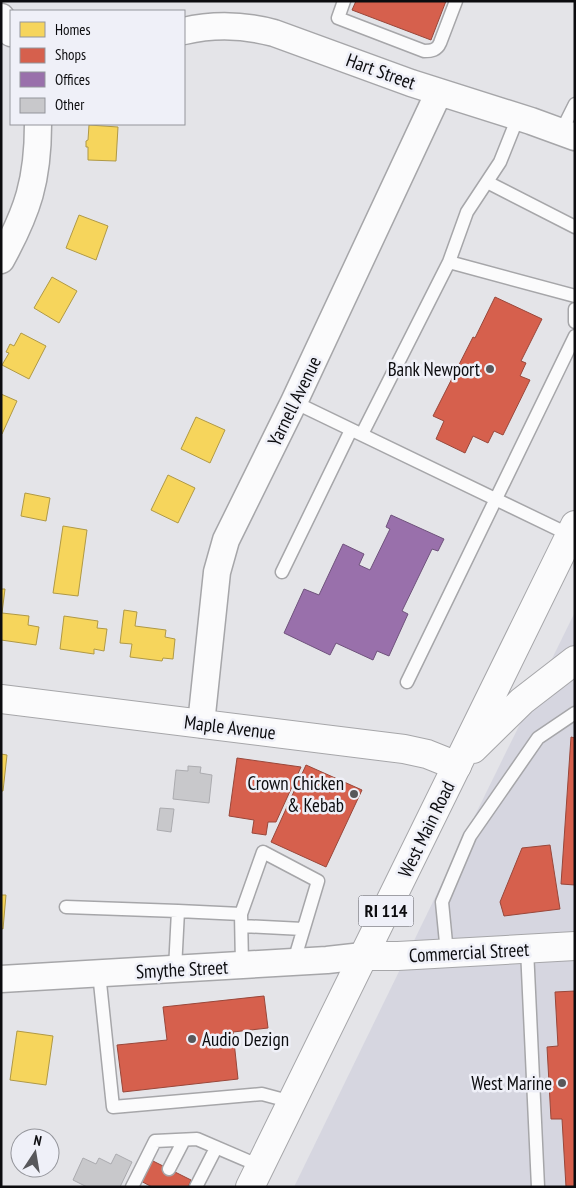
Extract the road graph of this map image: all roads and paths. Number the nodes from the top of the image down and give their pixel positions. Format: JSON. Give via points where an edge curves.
{"nodes":[{"id":1,"x":344,"y":1,"type":"edge"},
{"id":2,"x":456,"y":1,"type":"edge"},
{"id":3,"x":1,"y":17,"type":"edge"},
{"id":4,"x":10,"y":31,"type":"edge"},
{"id":5,"x":185,"y":31,"type":"edge"},
{"id":6,"x":439,"y":92,"type":"junction"},
{"id":7,"x":575,"y":104,"type":"edge"},
{"id":8,"x":518,"y":117,"type":"junction"},
{"id":9,"x":38,"y":125,"type":"edge"},
{"id":10,"x":568,"y":134,"type":"edge"},
{"id":11,"x":487,"y":182,"type":"junction"},
{"id":12,"x":575,"y":227,"type":"edge"},
{"id":13,"x":1,"y":260,"type":"edge"},
{"id":14,"x":449,"y":262,"type":"junction"},
{"id":15,"x":575,"y":296,"type":"edge"},
{"id":16,"x":575,"y":309,"type":"edge"},
{"id":17,"x":575,"y":322,"type":"edge"},
{"id":18,"x":575,"y":336,"type":"edge"},
{"id":19,"x":294,"y":402,"type":"junction"},
{"id":20,"x":356,"y":432,"type":"junction"},
{"id":21,"x":496,"y":499,"type":"junction"},
{"id":22,"x":573,"y":532,"type":"edge"},
{"id":23,"x":282,"y":572,"type":"dead end"},
{"id":24,"x":575,"y":660,"type":"edge"},
{"id":25,"x":407,"y":682,"type":"dead end"},
{"id":26,"x":1,"y":699,"type":"edge"},
{"id":27,"x":575,"y":713,"type":"edge"},
{"id":28,"x":201,"y":724,"type":"junction"},
{"id":29,"x":457,"y":766,"type":"junction"},
{"id":30,"x":66,"y":908,"type":"dead end"},
{"id":31,"x":178,"y":911,"type":"junction"},
{"id":32,"x":241,"y":920,"type":"junction"},
{"id":33,"x":304,"y":929,"type":"junction"},
{"id":34,"x":575,"y":946,"type":"edge"},
{"id":35,"x":528,"y":949,"type":"junction"},
{"id":36,"x":447,"y":953,"type":"junction"},
{"id":37,"x":363,"y":956,"type":"junction"},
{"id":38,"x":294,"y":961,"type":"junction"},
{"id":39,"x":242,"y":965,"type":"junction"},
{"id":40,"x":174,"y":969,"type":"junction"},
{"id":41,"x":99,"y":973,"type":"junction"},
{"id":42,"x":1,"y":979,"type":"edge"},
{"id":43,"x":292,"y":1102,"type":"junction"},
{"id":44,"x":184,"y":1140,"type":"junction"},
{"id":45,"x":216,"y":1148,"type":"junction"},
{"id":46,"x":169,"y":1169,"type":"dead end"},
{"id":47,"x":255,"y":1177,"type":"edge"},
{"id":48,"x":132,"y":1187,"type":"edge"},
{"id":49,"x":196,"y":1187,"type":"edge"},
{"id":50,"x":538,"y":1187,"type":"edge"}],
"edges":[{"from":1,"to":2,"type":"lane","via":[[338,18],[424,51],[438,48]]},
{"from":3,"to":4,"type":"street"},
{"from":5,"to":6,"type":"street","name":"Hart Street","via":[[226,26],[262,30]]},
{"from":6,"to":8,"type":"street","name":"Hart Street"},
{"from":6,"to":19,"type":"street","name":"Yarnell Avenue"},
{"from":7,"to":10,"type":"lane"},
{"from":8,"to":10,"type":"street","name":"Hart Street"},
{"from":8,"to":11,"type":"lane","via":[[500,162]]},
{"from":9,"to":13,"type":"street","via":[[34,184],[15,235]]},
{"from":11,"to":12,"type":"lane"},
{"from":11,"to":14,"type":"lane","via":[[467,212]]},
{"from":14,"to":15,"type":"lane"},
{"from":14,"to":20,"type":"lane"},
{"from":16,"to":17,"type":"lane"},
{"from":18,"to":21,"type":"lane"},
{"from":19,"to":20,"type":"lane"},
{"from":19,"to":28,"type":"street","name":"Yarnell Avenue","via":[[226,540],[219,561]]},
{"from":20,"to":21,"type":"lane"},
{"from":20,"to":23,"type":"lane"},
{"from":21,"to":22,"type":"lane"},
{"from":21,"to":25,"type":"lane"},
{"from":22,"to":29,"type":"main road","name":"West Main Road","number":"RI 114"},
{"from":24,"to":29,"type":"main road","via":[[522,701]]},
{"from":26,"to":28,"type":"main road","name":"Maple Avenue"},
{"from":27,"to":36,"type":"lane","via":[[538,738],[470,836],[442,902]]},
{"from":28,"to":29,"type":"main road","name":"Maple Avenue","via":[[404,749]]},
{"from":29,"to":37,"type":"main road","name":"West Main Road","number":"RI 114"},
{"from":30,"to":31,"type":"lane"},
{"from":31,"to":32,"type":"lane"},
{"from":31,"to":40,"type":"lane"},
{"from":32,"to":33,"type":"lane"},
{"from":32,"to":33,"type":"lane","via":[[263,852],[318,881]]},
{"from":32,"to":39,"type":"lane"},
{"from":33,"to":38,"type":"lane"},
{"from":34,"to":35,"type":"main road","name":"Commercial Street"},
{"from":35,"to":36,"type":"main road","name":"Commercial Street"},
{"from":35,"to":50,"type":"lane"},
{"from":36,"to":37,"type":"main road","name":"Commercial Street"},
{"from":37,"to":38,"type":"street","name":"Smythe Street"},
{"from":37,"to":43,"type":"main road","name":"West Main Road","number":"RI 114"},
{"from":38,"to":39,"type":"street","name":"Smythe Street"},
{"from":39,"to":40,"type":"street","name":"Smythe Street"},
{"from":40,"to":41,"type":"street","name":"Smythe Street"},
{"from":41,"to":42,"type":"street","name":"Smythe Street"},
{"from":41,"to":43,"type":"lane","via":[[113,1107],[262,1094]]},
{"from":43,"to":47,"type":"main road","name":"West Main Road","number":"RI 114"},
{"from":44,"to":45,"type":"lane","via":[[196,1139]]},
{"from":44,"to":46,"type":"lane"},
{"from":44,"to":48,"type":"lane","via":[[155,1141]]},
{"from":45,"to":47,"type":"lane"},
{"from":45,"to":49,"type":"lane"}]}
